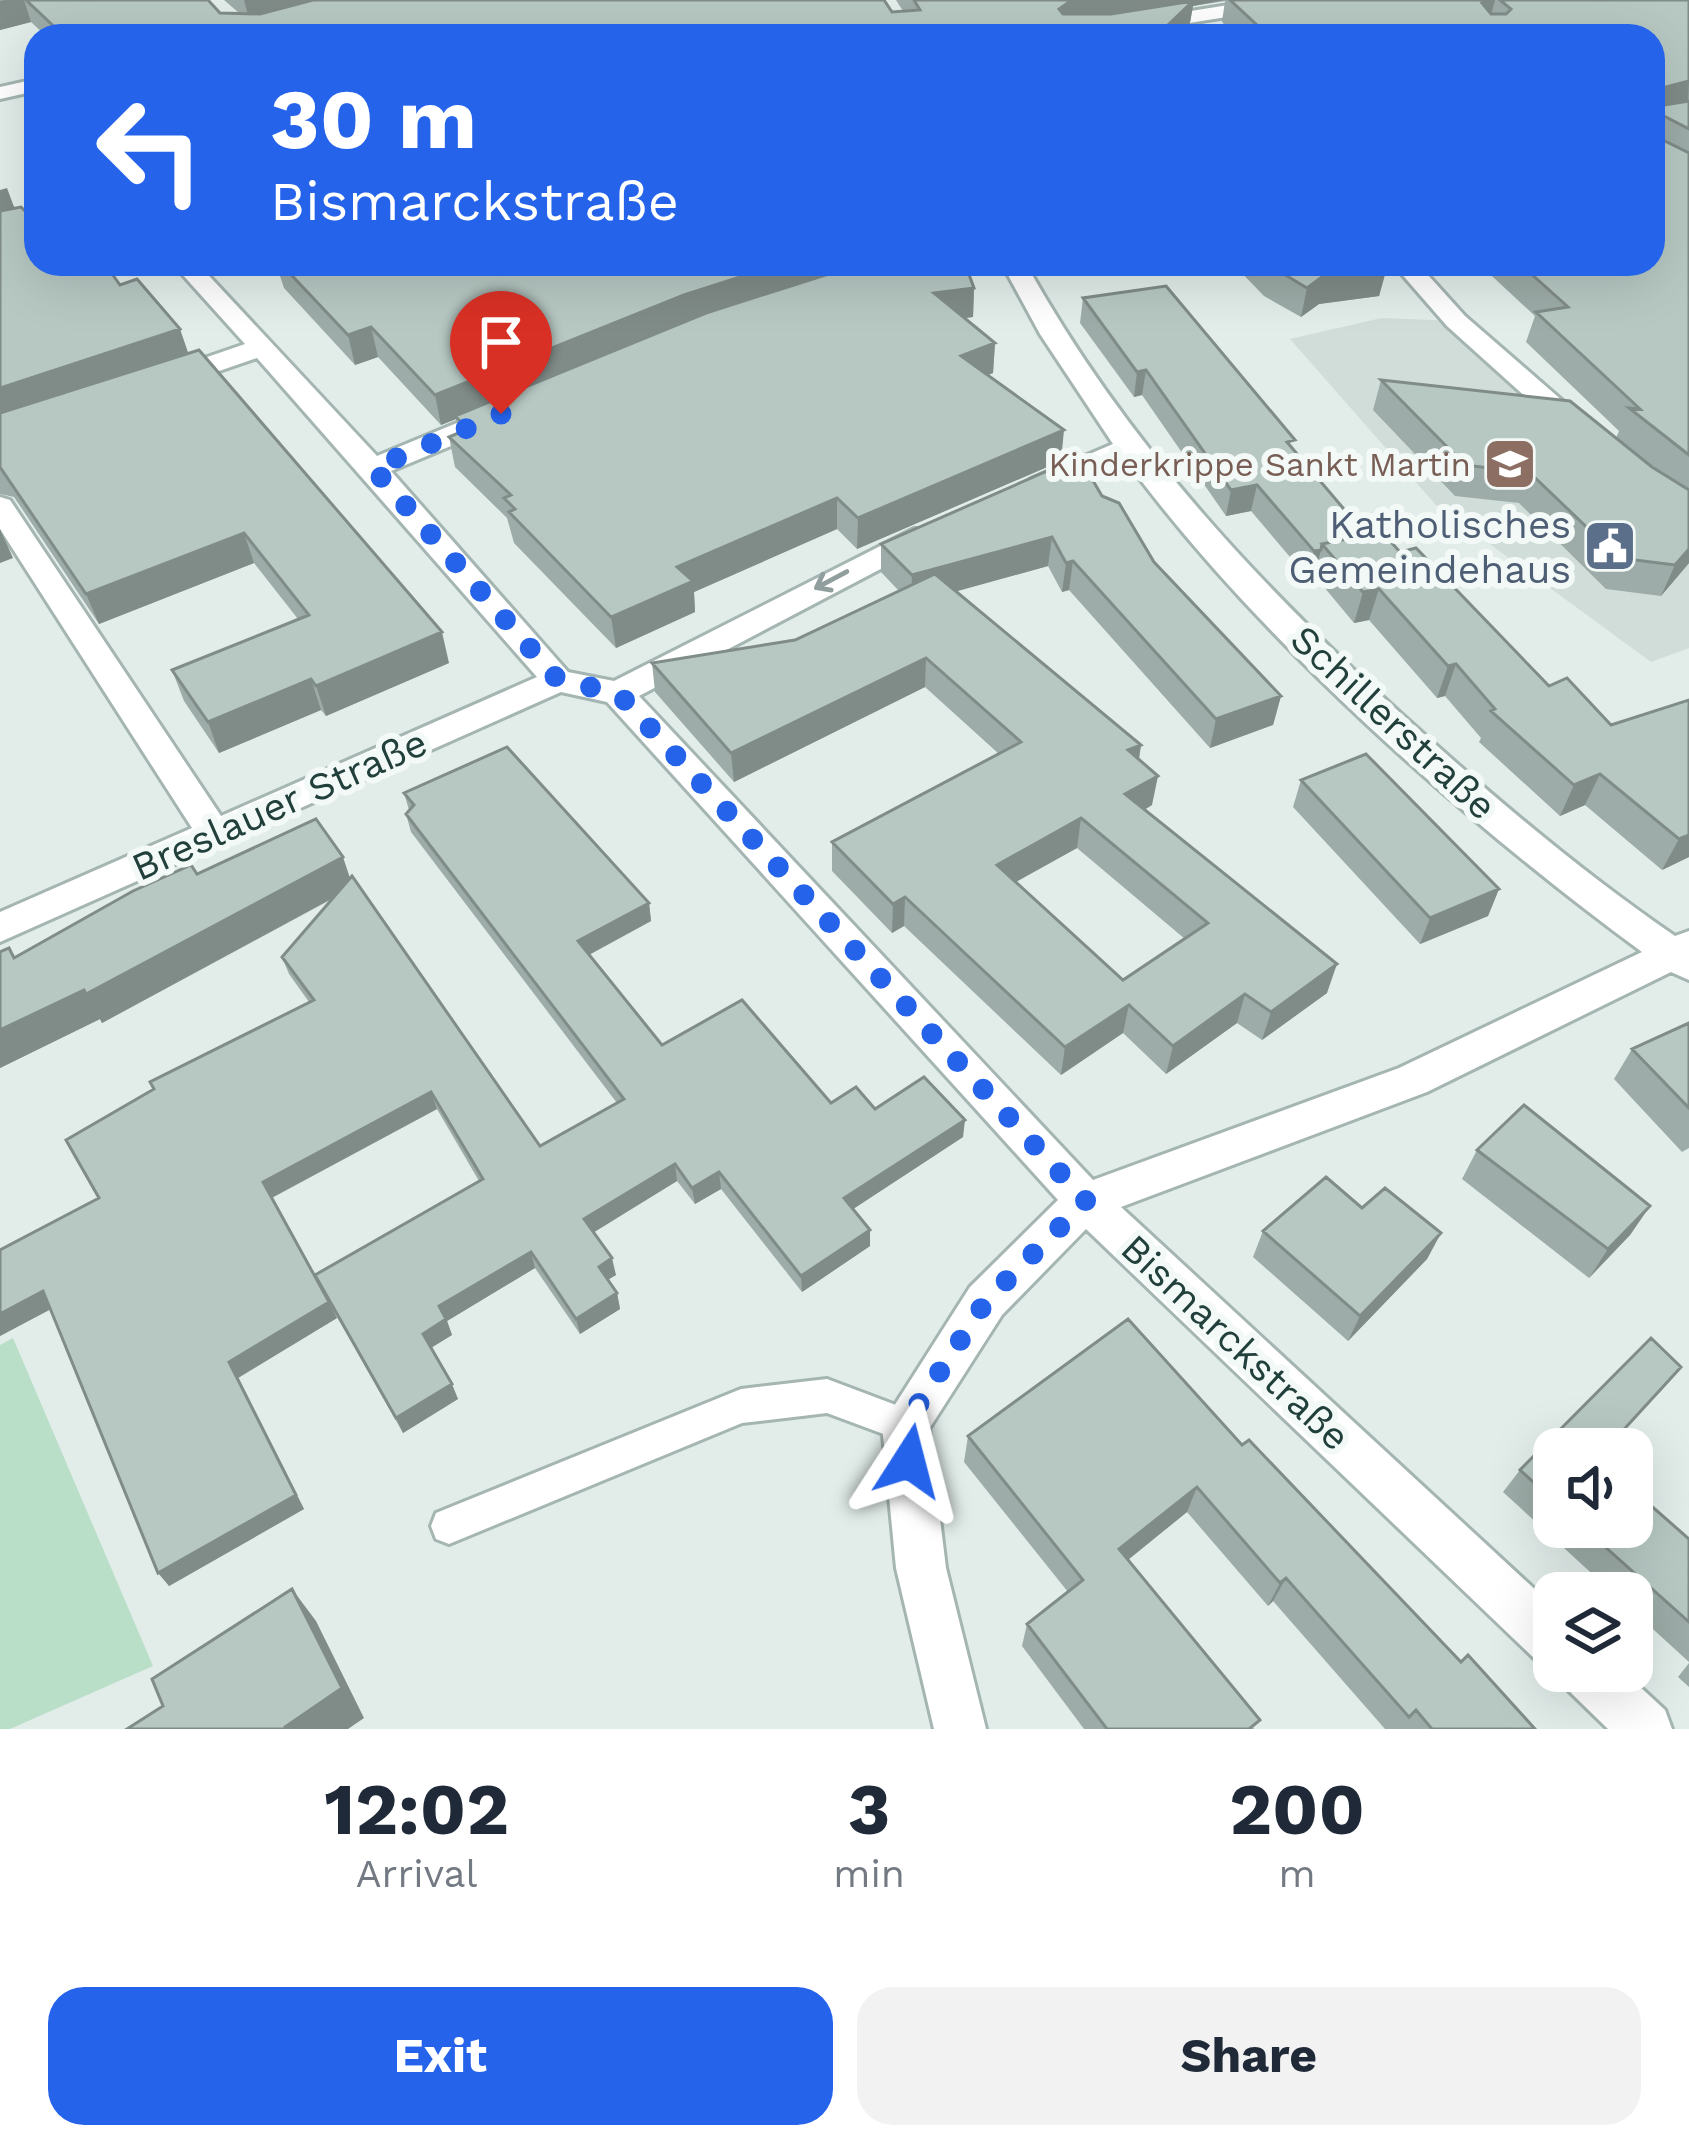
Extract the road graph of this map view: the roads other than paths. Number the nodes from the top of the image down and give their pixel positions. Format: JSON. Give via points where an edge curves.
{"nodes":[{"id":1,"x":1296,"y":0,"type":"edge"},
{"id":2,"x":1146,"y":24,"type":"edge"},
{"id":3,"x":196,"y":276,"type":"edge"},
{"id":4,"x":1020,"y":276,"type":"edge"},
{"id":5,"x":1416,"y":276,"type":"edge"},
{"id":6,"x":263,"y":347,"type":"junction"},
{"id":7,"x":132,"y":392,"type":"edge"},
{"id":8,"x":526,"y":404,"type":"edge"},
{"id":9,"x":1130,"y":447,"type":"junction"},
{"id":10,"x":1602,"y":449,"type":"edge"},
{"id":11,"x":373,"y":468,"type":"junction"},
{"id":12,"x":1007,"y":500,"type":"edge"},
{"id":13,"x":0,"y":506,"type":"edge"},
{"id":14,"x":946,"y":526,"type":"edge"},
{"id":15,"x":558,"y":680,"type":"junction"},
{"id":16,"x":618,"y":693,"type":"junction"},
{"id":17,"x":214,"y":833,"type":"junction"},
{"id":18,"x":0,"y":928,"type":"edge"},
{"id":19,"x":1684,"y":955,"type":"edge"},
{"id":20,"x":1086,"y":1201,"type":"junction"},
{"id":21,"x":905,"y":1425,"type":"junction"},
{"id":22,"x":449,"y":1526,"type":"dead end"},
{"id":23,"x":1533,"y":1622,"type":"edge"},
{"id":24,"x":1607,"y":1692,"type":"edge"},
{"id":25,"x":960,"y":1729,"type":"edge"},
{"id":26,"x":1646,"y":1729,"type":"edge"}],
"edges":[{"from":1,"to":2,"type":"street"},
{"from":3,"to":6,"type":"street"},
{"from":4,"to":9,"type":"street","name":"Schillerstraße","via":[[1044,326]]},
{"from":5,"to":10,"type":"street","via":[[1456,322]]},
{"from":6,"to":7,"type":"street"},
{"from":6,"to":11,"type":"street"},
{"from":8,"to":11,"type":"street"},
{"from":9,"to":12,"type":"street"},
{"from":9,"to":19,"type":"street","name":"Schillerstraße","via":[[1326,666],[1499,820]]},
{"from":11,"to":15,"type":"street"},
{"from":13,"to":17,"type":"street"},
{"from":14,"to":16,"type":"street","one_way":true},
{"from":15,"to":16,"type":"street"},
{"from":15,"to":17,"type":"street","name":"Breslauer Straße"},
{"from":16,"to":20,"type":"street","name":"Bismarckstraße"},
{"from":17,"to":18,"type":"street","name":"Breslauer Straße"},
{"from":19,"to":20,"type":"street","via":[[1413,1080]]},
{"from":20,"to":21,"type":"street","via":[[986,1301]]},
{"from":20,"to":23,"type":"street","name":"Bismarckstraße"},
{"from":21,"to":22,"type":"lane","via":[[826,1396],[741,1406]]},
{"from":21,"to":25,"type":"street","via":[[921,1568]]},
{"from":24,"to":26,"type":"street"}]}
